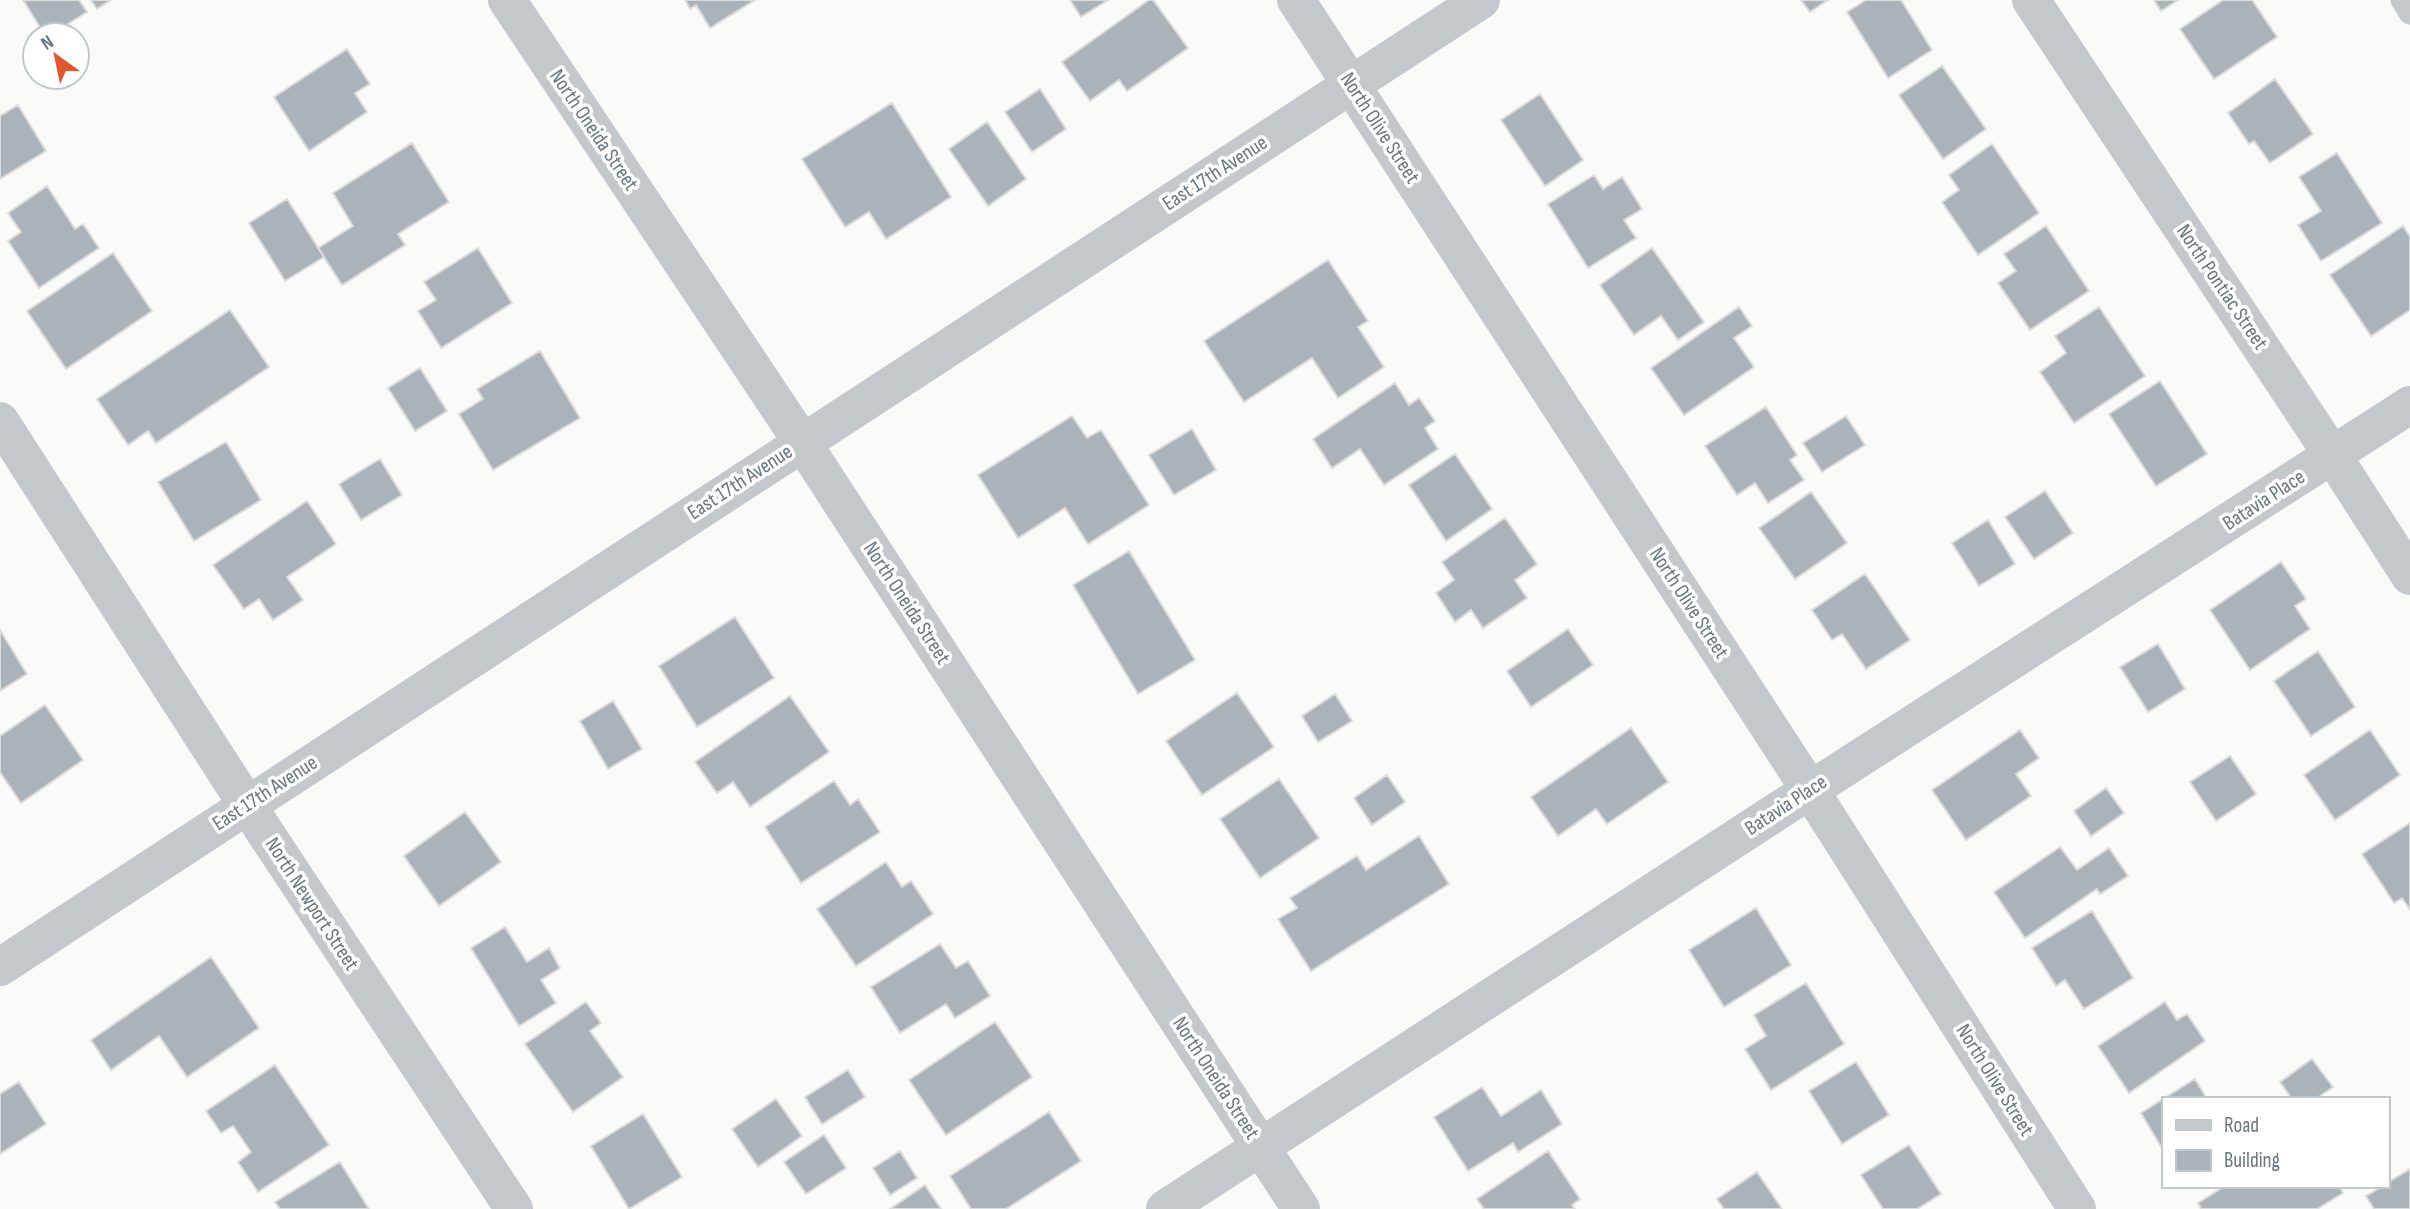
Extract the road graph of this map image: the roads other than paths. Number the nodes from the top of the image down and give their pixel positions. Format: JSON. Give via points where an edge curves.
{"nodes":[{"id":1,"x":508,"y":0,"type":"edge"},
{"id":2,"x":1296,"y":0,"type":"edge"},
{"id":3,"x":1481,"y":0,"type":"edge"},
{"id":4,"x":2031,"y":0,"type":"edge"},
{"id":5,"x":2402,"y":0,"type":"edge"},
{"id":6,"x":2410,"y":13,"type":"edge"},
{"id":7,"x":1352,"y":85,"type":"junction"},
{"id":8,"x":2410,"y":405,"type":"edge"},
{"id":9,"x":0,"y":421,"type":"edge"},
{"id":10,"x":802,"y":442,"type":"junction"},
{"id":11,"x":2333,"y":456,"type":"junction"},
{"id":12,"x":2410,"y":576,"type":"edge"},
{"id":13,"x":1810,"y":790,"type":"junction"},
{"id":14,"x":247,"y":805,"type":"junction"},
{"id":15,"x":0,"y":967,"type":"edge"},
{"id":16,"x":1261,"y":1147,"type":"junction"},
{"id":17,"x":514,"y":1209,"type":"edge"},
{"id":18,"x":1165,"y":1209,"type":"edge"},
{"id":19,"x":1301,"y":1209,"type":"edge"},
{"id":20,"x":2077,"y":1209,"type":"edge"}],
"edges":[{"from":1,"to":10,"type":"street","name":"North Oneida Street"},
{"from":2,"to":7,"type":"street","name":"North Olive Street"},
{"from":3,"to":7,"type":"street","name":"East 17th Avenue"},
{"from":4,"to":11,"type":"street","name":"North Pontiac Street"},
{"from":5,"to":6,"type":"lane"},
{"from":7,"to":10,"type":"street","name":"East 17th Avenue"},
{"from":7,"to":13,"type":"street","name":"North Olive Street"},
{"from":8,"to":11,"type":"street","name":"Batavia Place"},
{"from":9,"to":14,"type":"street","name":"North Newport Street"},
{"from":10,"to":14,"type":"street","name":"East 17th Avenue"},
{"from":10,"to":16,"type":"street","name":"North Oneida Street"},
{"from":11,"to":12,"type":"street","name":"North Pontiac Street"},
{"from":11,"to":13,"type":"street","name":"Batavia Place"},
{"from":13,"to":16,"type":"street","name":"Batavia Place"},
{"from":13,"to":20,"type":"street","name":"North Olive Street"},
{"from":14,"to":15,"type":"street","name":"East 17th Avenue"},
{"from":14,"to":17,"type":"street","name":"North Newport Street"},
{"from":16,"to":18,"type":"street","name":"Batavia Place"},
{"from":16,"to":19,"type":"street","name":"North Oneida Street"}]}
